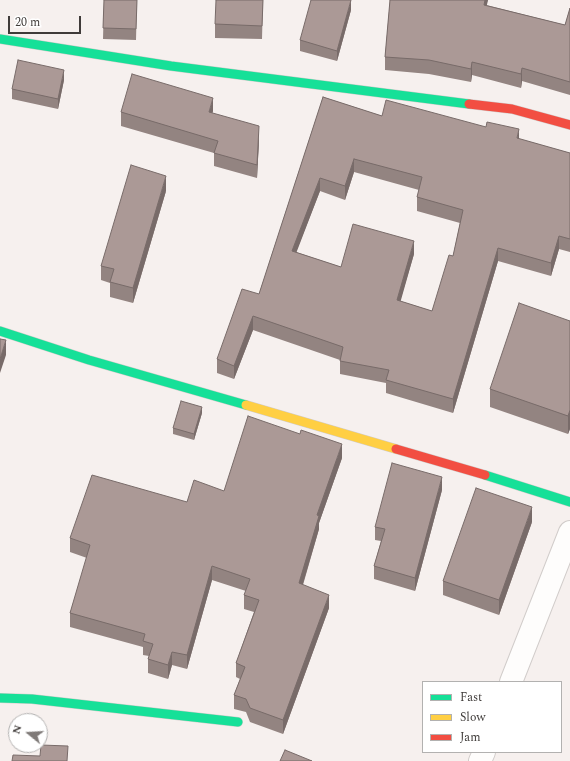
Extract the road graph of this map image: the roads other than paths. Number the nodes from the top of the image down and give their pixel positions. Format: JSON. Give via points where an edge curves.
{"nodes":[{"id":1,"x":0,"y":39,"type":"edge"},
{"id":2,"x":570,"y":125,"type":"edge"},
{"id":3,"x":0,"y":331,"type":"edge"},
{"id":4,"x":570,"y":502,"type":"edge"},
{"id":5,"x":570,"y":532,"type":"edge"},
{"id":6,"x":511,"y":681,"type":"edge"},
{"id":7,"x":0,"y":698,"type":"edge"},
{"id":8,"x":238,"y":722,"type":"dead end"}],
"edges":[{"from":1,"to":2,"type":"street","via":[[171,66],[512,109]]},
{"from":3,"to":4,"type":"street","via":[[89,360]]},
{"from":5,"to":6,"type":"street"},
{"from":7,"to":8,"type":"street","via":[[32,699]]}]}
